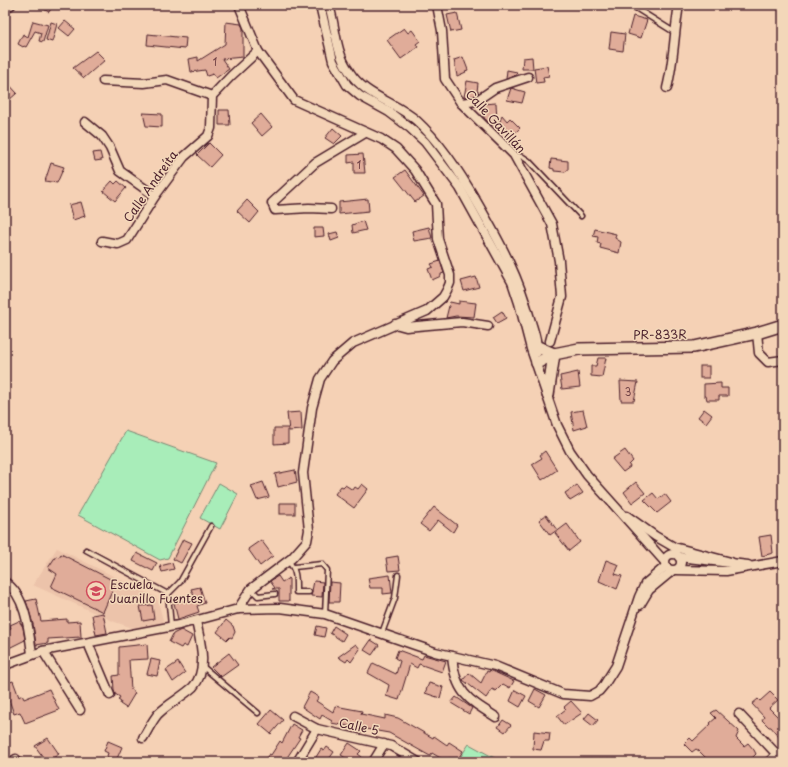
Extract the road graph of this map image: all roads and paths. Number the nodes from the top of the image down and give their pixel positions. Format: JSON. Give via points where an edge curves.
{"nodes":[{"id":1,"x":11,"y":5,"type":"edge"},
{"id":2,"x":239,"y":5,"type":"edge"},
{"id":3,"x":320,"y":5,"type":"edge"},
{"id":4,"x":329,"y":5,"type":"edge"},
{"id":5,"x":437,"y":5,"type":"edge"},
{"id":6,"x":631,"y":5,"type":"edge"},
{"id":7,"x":679,"y":5,"type":"edge"},
{"id":8,"x":5,"y":8,"type":"edge"},
{"id":9,"x":674,"y":32,"type":"junction"},
{"id":10,"x":258,"y":51,"type":"junction"},
{"id":11,"x":528,"y":77,"type":"dead end"},
{"id":12,"x":102,"y":81,"type":"dead end"},
{"id":13,"x":668,"y":88,"type":"dead end"},
{"id":14,"x":212,"y":96,"type":"junction"},
{"id":15,"x":461,"y":103,"type":"junction"},
{"id":16,"x":85,"y":122,"type":"dead end"},
{"id":17,"x":365,"y":133,"type":"junction"},
{"id":18,"x":514,"y":155,"type":"junction"},
{"id":19,"x":155,"y":196,"type":"junction"},
{"id":20,"x":331,"y":209,"type":"dead end"},
{"id":21,"x":581,"y":216,"type":"dead end"},
{"id":22,"x":102,"y":241,"type":"dead end"},
{"id":23,"x":395,"y":324,"type":"junction"},
{"id":24,"x":783,"y":325,"type":"edge"},
{"id":25,"x":488,"y":326,"type":"dead end"},
{"id":26,"x":757,"y":333,"type":"junction"},
{"id":27,"x":550,"y":341,"type":"dead end"},
{"id":28,"x":538,"y":347,"type":"junction"},
{"id":29,"x":554,"y":354,"type":"junction"},
{"id":30,"x":783,"y":360,"type":"edge"},
{"id":31,"x":537,"y":362,"type":"junction"},
{"id":32,"x":548,"y":395,"type":"junction"},
{"id":33,"x":623,"y":513,"type":"junction"},
{"id":34,"x":211,"y":526,"type":"dead end"},
{"id":35,"x":647,"y":530,"type":"junction"},
{"id":36,"x":86,"y":550,"type":"dead end"},
{"id":37,"x":678,"y":556,"type":"junction"},
{"id":38,"x":783,"y":561,"type":"edge"},
{"id":39,"x":731,"y":562,"type":"junction"},
{"id":40,"x":291,"y":564,"type":"junction"},
{"id":41,"x":755,"y":566,"type":"junction"},
{"id":42,"x":670,"y":567,"type":"junction"},
{"id":43,"x":398,"y":575,"type":"dead end"},
{"id":44,"x":5,"y":582,"type":"edge"},
{"id":45,"x":251,"y":589,"type":"junction"},
{"id":46,"x":309,"y":592,"type":"dead end"},
{"id":47,"x":168,"y":594,"type":"junction"},
{"id":48,"x":275,"y":594,"type":"dead end"},
{"id":49,"x":238,"y":609,"type":"junction"},
{"id":50,"x":325,"y":614,"type":"junction"},
{"id":51,"x":196,"y":621,"type":"junction"},
{"id":52,"x":171,"y":627,"type":"junction"},
{"id":53,"x":382,"y":633,"type":"junction"},
{"id":54,"x":88,"y":643,"type":"junction"},
{"id":55,"x":43,"y":651,"type":"junction"},
{"id":56,"x":32,"y":654,"type":"junction"},
{"id":57,"x":452,"y":656,"type":"junction"},
{"id":58,"x":5,"y":665,"type":"edge"},
{"id":59,"x":202,"y":666,"type":"junction"},
{"id":60,"x":110,"y":695,"type":"dead end"},
{"id":61,"x":80,"y":710,"type":"dead end"},
{"id":62,"x":258,"y":714,"type":"dead end"},
{"id":63,"x":739,"y":714,"type":"dead end"},
{"id":64,"x":293,"y":716,"type":"dead end"},
{"id":65,"x":496,"y":717,"type":"dead end"},
{"id":66,"x":316,"y":729,"type":"junction"},
{"id":67,"x":143,"y":738,"type":"dead end"},
{"id":68,"x":384,"y":744,"type":"junction"},
{"id":69,"x":780,"y":757,"type":"edge"},
{"id":70,"x":297,"y":762,"type":"edge"},
{"id":71,"x":373,"y":762,"type":"edge"},
{"id":72,"x":418,"y":762,"type":"edge"},
{"id":73,"x":769,"y":762,"type":"edge"}],
"edges":[{"from":1,"to":8,"type":"street"},
{"from":2,"to":10,"type":"street"},
{"from":3,"to":31,"type":"street","via":[[333,61],[347,85],[410,128],[425,142],[460,188],[512,282]]},
{"from":4,"to":28,"type":"street","via":[[340,55],[354,79],[367,90],[396,105],[418,121],[465,182],[506,251],[525,298]]},
{"from":5,"to":15,"type":"street","name":"Calle Gavillán","via":[[442,31],[445,79]]},
{"from":6,"to":9,"type":"lane"},
{"from":7,"to":9,"type":"street"},
{"from":9,"to":13,"type":"street"},
{"from":10,"to":14,"type":"street"},
{"from":10,"to":17,"type":"street","via":[[294,100]]},
{"from":11,"to":15,"type":"street","via":[[495,88],[476,101]]},
{"from":12,"to":14,"type":"street","via":[[144,83],[167,80]]},
{"from":14,"to":19,"type":"street","name":"Calle Andreíta","via":[[211,128],[208,136],[184,158]]},
{"from":15,"to":18,"type":"street","name":"Calle Gavillán"},
{"from":16,"to":19,"type":"street","via":[[102,136],[120,171]]},
{"from":17,"to":20,"type":"street","via":[[315,163],[272,203],[275,210]]},
{"from":17,"to":23,"type":"street","via":[[381,139],[396,149],[425,184],[436,204],[438,239],[450,275],[448,290],[432,306],[411,319]]},
{"from":18,"to":21,"type":"lane","via":[[529,161]]},
{"from":18,"to":27,"type":"street","name":"Calle Gavillán","via":[[552,224],[559,260],[562,297]]},
{"from":19,"to":22,"type":"street","name":"Calle Andreíta","via":[[127,240],[118,244]]},
{"from":23,"to":25,"type":"street","via":[[406,327],[462,322]]},
{"from":23,"to":40,"type":"street","via":[[353,343],[332,361],[320,379],[312,408],[303,473],[309,530],[306,541]]},
{"from":24,"to":26,"type":"street","name":"PR-833R","number":"PR-833R"},
{"from":26,"to":29,"type":"street","name":"PR-833R","number":"PR-833R","via":[[694,347],[579,349]]},
{"from":26,"to":30,"type":"street","via":[[759,353],[768,362]]},
{"from":28,"to":29,"type":"street"},
{"from":28,"to":31,"type":"street"},
{"from":29,"to":31,"type":"street","name":"PR-833R","number":"PR-833R"},
{"from":29,"to":32,"type":"street"},
{"from":31,"to":32,"type":"street"},
{"from":32,"to":33,"type":"street","via":[[557,425],[570,451],[587,475]]},
{"from":33,"to":35,"type":"street"},
{"from":33,"to":42,"type":"street","via":[[627,521]]},
{"from":34,"to":47,"type":"lane","via":[[180,582]]},
{"from":35,"to":37,"type":"street"},
{"from":35,"to":39,"type":"street","via":[[674,547]]},
{"from":36,"to":47,"type":"lane"},
{"from":37,"to":39,"type":"street","via":[[710,562]]},
{"from":37,"to":42,"type":"street","via":[[670,555]]},
{"from":37,"to":42,"type":"street","via":[[681,565]]},
{"from":38,"to":41,"type":"street"},
{"from":39,"to":41,"type":"street"},
{"from":40,"to":45,"type":"street"},
{"from":40,"to":46,"type":"lane","via":[[296,576],[296,592]]},
{"from":40,"to":50,"type":"lane","via":[[322,564],[327,570]]},
{"from":41,"to":42,"type":"street","via":[[726,571]]},
{"from":42,"to":57,"type":"street","via":[[645,584],[616,666],[599,691],[590,696],[563,694],[496,666]]},
{"from":43,"to":53,"type":"lane","via":[[395,598]]},
{"from":44,"to":56,"type":"street","via":[[14,589],[20,602]]},
{"from":45,"to":48,"type":"lane","via":[[258,596]]},
{"from":45,"to":49,"type":"street"},
{"from":47,"to":52,"type":"lane"},
{"from":49,"to":50,"type":"street","via":[[280,608]]},
{"from":49,"to":51,"type":"street"},
{"from":50,"to":53,"type":"street"},
{"from":51,"to":52,"type":"street"},
{"from":51,"to":59,"type":"street"},
{"from":52,"to":54,"type":"street"},
{"from":53,"to":57,"type":"street"},
{"from":54,"to":55,"type":"street"},
{"from":54,"to":60,"type":"street"},
{"from":55,"to":56,"type":"street"},
{"from":55,"to":61,"type":"street"},
{"from":56,"to":58,"type":"street"},
{"from":57,"to":65,"type":"street","via":[[457,682],[463,694]]},
{"from":59,"to":62,"type":"lane"},
{"from":59,"to":67,"type":"street","via":[[199,679],[158,715]]},
{"from":63,"to":69,"type":"street"},
{"from":64,"to":66,"type":"street","name":"Calle 5"},
{"from":66,"to":68,"type":"street","name":"Calle 5"},
{"from":66,"to":70,"type":"street"},
{"from":68,"to":71,"type":"street"},
{"from":68,"to":72,"type":"street","name":"Calle 5"},
{"from":69,"to":73,"type":"street"}]}
